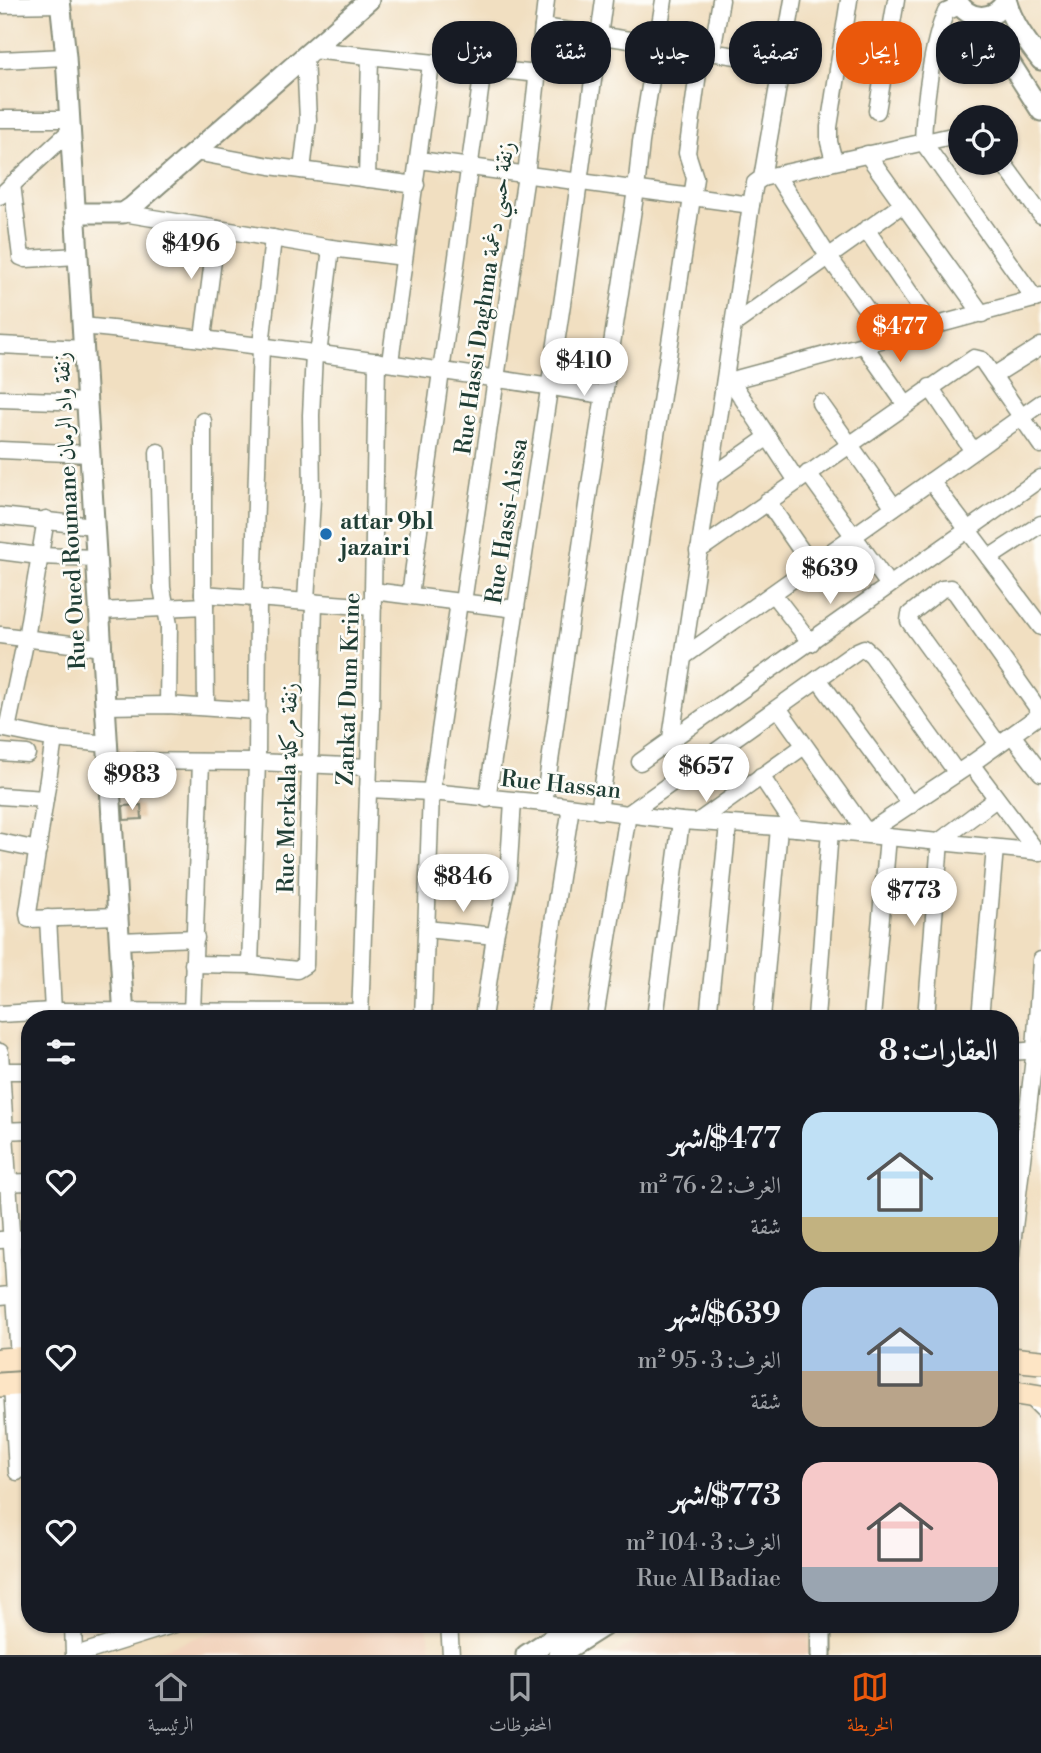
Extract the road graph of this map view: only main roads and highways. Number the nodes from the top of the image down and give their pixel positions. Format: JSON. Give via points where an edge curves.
{"nodes":[{"id":1,"x":1019,"y":1360,"type":"edge"},
{"id":2,"x":1041,"y":1362,"type":"edge"}],
"edges":[{"from":1,"to":2,"type":"main road"}]}
